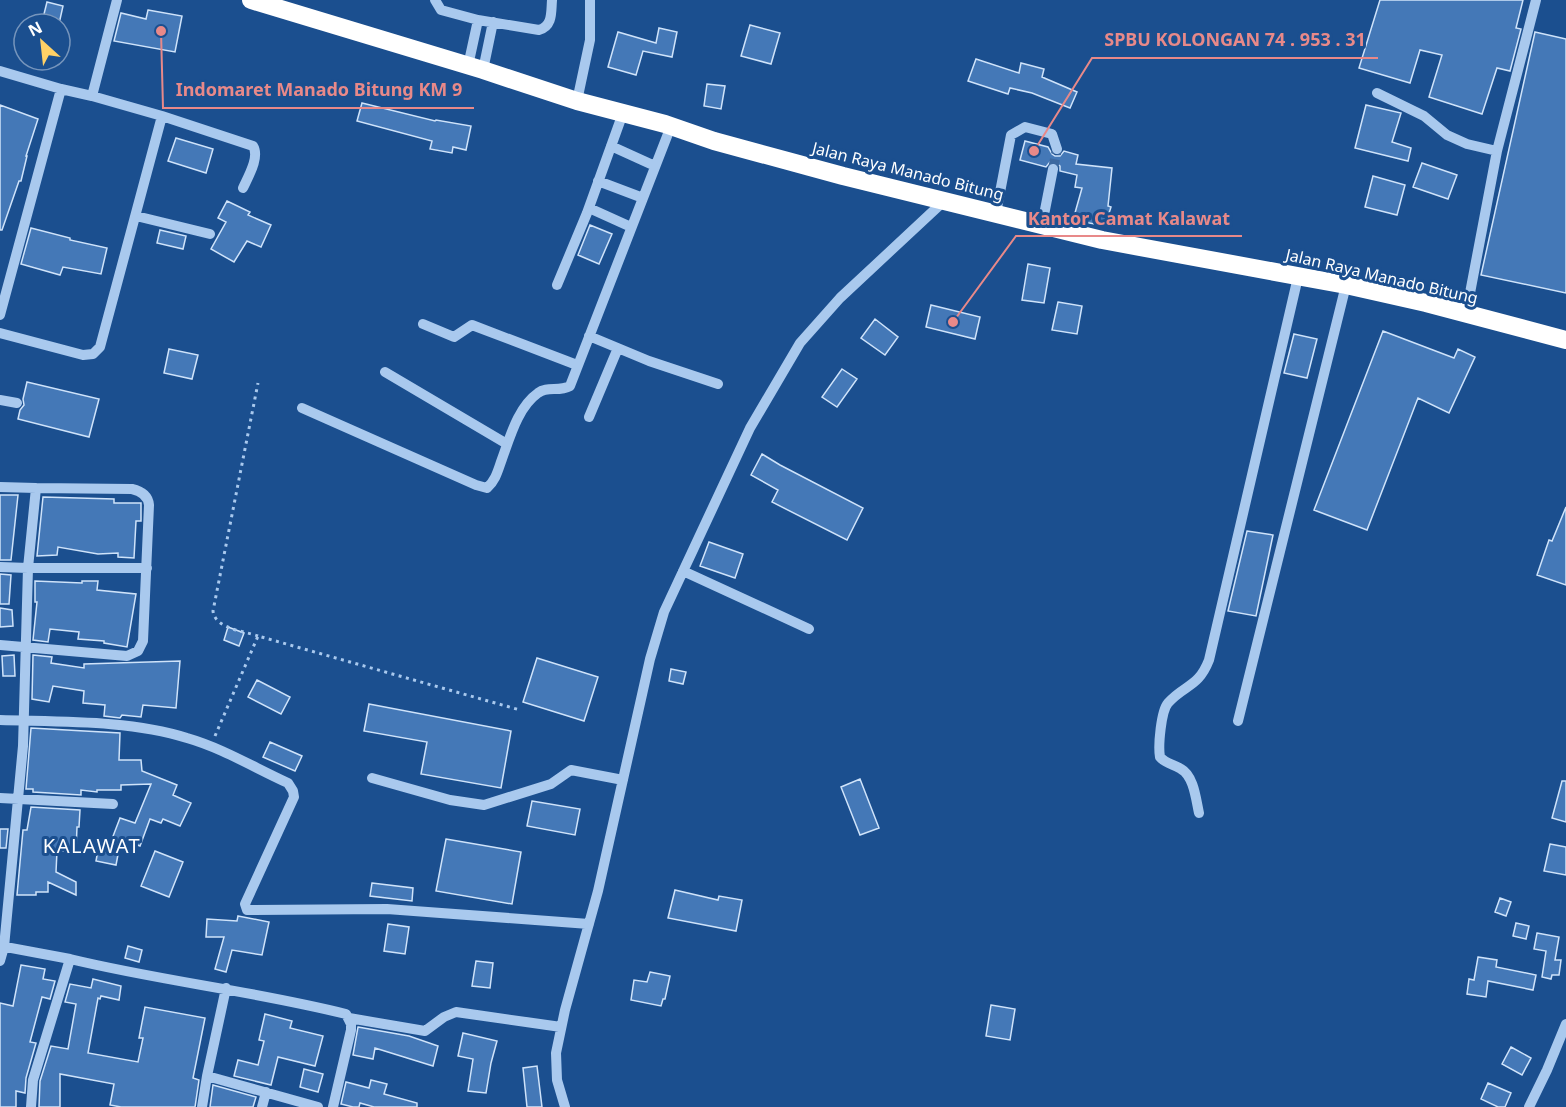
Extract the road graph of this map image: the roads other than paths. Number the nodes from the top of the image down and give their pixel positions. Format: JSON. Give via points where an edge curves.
{"nodes":[{"id":1,"x":117,"y":0,"type":"edge"},
{"id":2,"x":250,"y":0,"type":"edge"},
{"id":3,"x":435,"y":0,"type":"edge"},
{"id":4,"x":552,"y":0,"type":"edge"},
{"id":5,"x":590,"y":0,"type":"edge"},
{"id":6,"x":1536,"y":0,"type":"edge"},
{"id":7,"x":271,"y":3,"type":"edge"},
{"id":8,"x":478,"y":20,"type":"junction"},
{"id":9,"x":493,"y":22,"type":"junction"},
{"id":10,"x":476,"y":68,"type":"junction"},
{"id":11,"x":0,"y":71,"type":"edge"},
{"id":12,"x":61,"y":89,"type":"junction"},
{"id":13,"x":1377,"y":93,"type":"dead end"},
{"id":14,"x":92,"y":96,"type":"junction"},
{"id":15,"x":577,"y":102,"type":"junction"},
{"id":16,"x":623,"y":113,"type":"junction"},
{"id":17,"x":162,"y":116,"type":"junction"},
{"id":18,"x":671,"y":126,"type":"junction"},
{"id":19,"x":611,"y":146,"type":"junction"},
{"id":20,"x":1057,"y":149,"type":"dead end"},
{"id":21,"x":1497,"y":151,"type":"junction"},
{"id":22,"x":655,"y":166,"type":"junction"},
{"id":23,"x":1053,"y":169,"type":"tunnel mouth"},
{"id":24,"x":598,"y":181,"type":"junction"},
{"id":25,"x":243,"y":188,"type":"dead end"},
{"id":26,"x":643,"y":198,"type":"junction"},
{"id":27,"x":944,"y":201,"type":"junction"},
{"id":28,"x":589,"y":208,"type":"junction"},
{"id":29,"x":996,"y":213,"type":"junction"},
{"id":30,"x":136,"y":216,"type":"junction"},
{"id":31,"x":1042,"y":225,"type":"junction"},
{"id":32,"x":631,"y":227,"type":"junction"},
{"id":33,"x":210,"y":234,"type":"dead end"},
{"id":34,"x":1298,"y":277,"type":"junction"},
{"id":35,"x":557,"y":285,"type":"dead end"},
{"id":36,"x":1346,"y":285,"type":"junction"},
{"id":37,"x":1466,"y":314,"type":"junction"},
{"id":38,"x":0,"y":315,"type":"edge"},
{"id":39,"x":423,"y":324,"type":"dead end"},
{"id":40,"x":0,"y":333,"type":"edge"},
{"id":41,"x":589,"y":336,"type":"junction"},
{"id":42,"x":1566,"y":340,"type":"edge"},
{"id":43,"x":618,"y":348,"type":"junction"},
{"id":44,"x":577,"y":365,"type":"junction"},
{"id":45,"x":385,"y":372,"type":"dead end"},
{"id":46,"x":718,"y":384,"type":"dead end"},
{"id":47,"x":0,"y":400,"type":"edge"},
{"id":48,"x":17,"y":403,"type":"dead end"},
{"id":49,"x":302,"y":408,"type":"dead end"},
{"id":50,"x":589,"y":417,"type":"dead end"},
{"id":51,"x":507,"y":444,"type":"junction"},
{"id":52,"x":0,"y":487,"type":"edge"},
{"id":53,"x":36,"y":488,"type":"junction"},
{"id":54,"x":0,"y":567,"type":"edge"},
{"id":55,"x":147,"y":567,"type":"junction"},
{"id":56,"x":28,"y":568,"type":"junction"},
{"id":57,"x":683,"y":571,"type":"junction"},
{"id":58,"x":809,"y":629,"type":"dead end"},
{"id":59,"x":0,"y":645,"type":"edge"},
{"id":60,"x":26,"y":647,"type":"junction"},
{"id":61,"x":0,"y":720,"type":"edge"},
{"id":62,"x":23,"y":721,"type":"junction"},
{"id":63,"x":1238,"y":721,"type":"dead end"},
{"id":64,"x":372,"y":778,"type":"dead end"},
{"id":65,"x":623,"y":780,"type":"junction"},
{"id":66,"x":0,"y":798,"type":"edge"},
{"id":67,"x":19,"y":799,"type":"junction"},
{"id":68,"x":113,"y":804,"type":"dead end"},
{"id":69,"x":1199,"y":813,"type":"dead end"},
{"id":70,"x":589,"y":924,"type":"junction"},
{"id":71,"x":2,"y":946,"type":"edge"},
{"id":72,"x":69,"y":959,"type":"junction"},
{"id":73,"x":0,"y":961,"type":"edge"},
{"id":74,"x":226,"y":988,"type":"junction"},
{"id":75,"x":349,"y":1018,"type":"junction"},
{"id":76,"x":1566,"y":1024,"type":"edge"},
{"id":77,"x":561,"y":1027,"type":"junction"},
{"id":78,"x":207,"y":1076,"type":"junction"},
{"id":79,"x":266,"y":1092,"type":"junction"},
{"id":80,"x":31,"y":1107,"type":"edge"},
{"id":81,"x":202,"y":1107,"type":"edge"},
{"id":82,"x":262,"y":1107,"type":"edge"},
{"id":83,"x":318,"y":1107,"type":"edge"},
{"id":84,"x":333,"y":1107,"type":"edge"},
{"id":85,"x":565,"y":1107,"type":"edge"},
{"id":86,"x":1529,"y":1107,"type":"edge"}],
"edges":[{"from":1,"to":14,"type":"street"},
{"from":2,"to":7,"type":"highway","name":"Jalan Raya Manado Bitung"},
{"from":3,"to":8,"type":"street","via":[[441,10]]},
{"from":4,"to":9,"type":"street","via":[[550,21],[544,29]]},
{"from":5,"to":15,"type":"street","via":[[590,40]]},
{"from":6,"to":21,"type":"street"},
{"from":7,"to":10,"type":"highway","name":"Jalan Raya Manado Bitung"},
{"from":8,"to":9,"type":"street"},
{"from":8,"to":10,"type":"street"},
{"from":9,"to":10,"type":"street"},
{"from":10,"to":15,"type":"highway","name":"Jalan Raya Manado Bitung"},
{"from":11,"to":12,"type":"street"},
{"from":12,"to":14,"type":"street"},
{"from":12,"to":38,"type":"street"},
{"from":13,"to":21,"type":"street","via":[[1424,116],[1447,135]]},
{"from":14,"to":17,"type":"street"},
{"from":15,"to":16,"type":"highway","name":"Jalan Raya Manado Bitung"},
{"from":16,"to":18,"type":"highway","name":"Jalan Raya Manado Bitung"},
{"from":16,"to":19,"type":"street"},
{"from":17,"to":25,"type":"street","via":[[253,146],[255,157]]},
{"from":17,"to":30,"type":"street"},
{"from":18,"to":22,"type":"street"},
{"from":18,"to":27,"type":"highway","name":"Jalan Raya Manado Bitung","via":[[773,158]]},
{"from":19,"to":22,"type":"street"},
{"from":19,"to":24,"type":"street"},
{"from":20,"to":29,"type":"street","via":[[1052,134],[1025,127],[1011,135]]},
{"from":21,"to":37,"type":"street"},
{"from":22,"to":26,"type":"street"},
{"from":23,"to":31,"type":"street"},
{"from":24,"to":26,"type":"street"},
{"from":24,"to":28,"type":"street"},
{"from":26,"to":32,"type":"street"},
{"from":27,"to":29,"type":"highway","name":"Jalan Raya Manado Bitung"},
{"from":27,"to":57,"type":"street","via":[[840,298],[800,342],[750,428]]},
{"from":28,"to":32,"type":"street"},
{"from":28,"to":35,"type":"street"},
{"from":29,"to":31,"type":"highway","name":"Jalan Raya Manado Bitung"},
{"from":30,"to":33,"type":"street"},
{"from":30,"to":40,"type":"street","via":[[102,344],[96,352],[83,355]]},
{"from":31,"to":34,"type":"highway","name":"Jalan Raya Manado Bitung"},
{"from":32,"to":41,"type":"street"},
{"from":34,"to":36,"type":"highway","name":"Jalan Raya Manado Bitung"},
{"from":34,"to":69,"type":"street","via":[[1209,660],[1195,683],[1164,709],[1160,757],[1184,770]]},
{"from":36,"to":37,"type":"highway","name":"Jalan Raya Manado Bitung"},
{"from":36,"to":63,"type":"street"},
{"from":37,"to":42,"type":"highway","name":"Jalan Raya Manado Bitung"},
{"from":39,"to":44,"type":"street","via":[[454,337],[472,325]]},
{"from":41,"to":43,"type":"street"},
{"from":41,"to":44,"type":"street"},
{"from":43,"to":46,"type":"street"},
{"from":43,"to":50,"type":"street"},
{"from":44,"to":51,"type":"street","via":[[570,386],[545,389],[533,397]]},
{"from":45,"to":51,"type":"street"},
{"from":47,"to":48,"type":"street"},
{"from":49,"to":51,"type":"street","via":[[483,488],[494,482]]},
{"from":52,"to":53,"type":"street"},
{"from":53,"to":55,"type":"street","via":[[141,492],[149,505]]},
{"from":53,"to":56,"type":"street"},
{"from":54,"to":56,"type":"street"},
{"from":55,"to":56,"type":"street"},
{"from":55,"to":60,"type":"street","via":[[143,641],[138,651],[127,656]]},
{"from":56,"to":60,"type":"street"},
{"from":57,"to":58,"type":"street"},
{"from":57,"to":65,"type":"street","via":[[664,612],[650,659]]},
{"from":59,"to":60,"type":"street"},
{"from":60,"to":62,"type":"street"},
{"from":61,"to":62,"type":"street"},
{"from":62,"to":67,"type":"street"},
{"from":62,"to":70,"type":"street","via":[[155,730],[211,746],[288,783],[294,797],[245,904],[247,910],[387,909]]},
{"from":64,"to":65,"type":"street","via":[[450,800],[484,805],[551,784],[571,770]]},
{"from":65,"to":70,"type":"street"},
{"from":66,"to":67,"type":"street"},
{"from":67,"to":68,"type":"street"},
{"from":67,"to":71,"type":"street"},
{"from":70,"to":77,"type":"street"},
{"from":71,"to":72,"type":"street"},
{"from":71,"to":73,"type":"street"},
{"from":72,"to":74,"type":"street"},
{"from":72,"to":80,"type":"street","via":[[33,1080]]},
{"from":74,"to":75,"type":"street","via":[[302,1003]]},
{"from":74,"to":78,"type":"street"},
{"from":75,"to":77,"type":"street","via":[[425,1031],[456,1012]]},
{"from":75,"to":84,"type":"street","via":[[351,1030]]},
{"from":76,"to":86,"type":"street"},
{"from":77,"to":85,"type":"street","via":[[556,1053],[557,1080]]},
{"from":78,"to":79,"type":"street"},
{"from":78,"to":81,"type":"street"},
{"from":79,"to":82,"type":"street"},
{"from":79,"to":83,"type":"street"}]}
